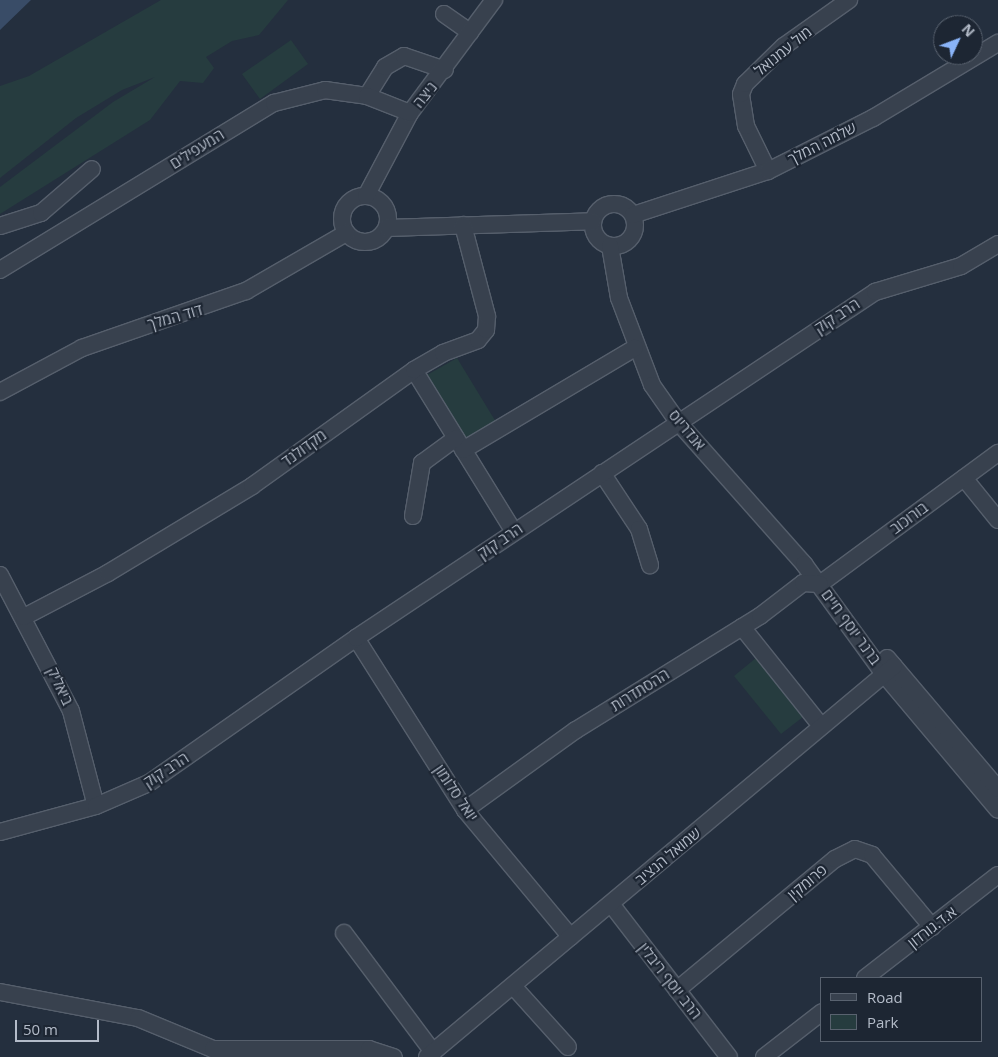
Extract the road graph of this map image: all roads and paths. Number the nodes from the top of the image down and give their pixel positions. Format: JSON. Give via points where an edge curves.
{"nodes":[{"id":1,"x":494,"y":0,"type":"edge"},
{"id":2,"x":849,"y":0,"type":"edge"},
{"id":3,"x":444,"y":14,"type":"dead end"},
{"id":4,"x":470,"y":32,"type":"junction"},
{"id":5,"x":998,"y":43,"type":"edge"},
{"id":6,"x":445,"y":70,"type":"junction"},
{"id":7,"x":367,"y":96,"type":"junction"},
{"id":8,"x":410,"y":113,"type":"junction"},
{"id":9,"x":92,"y":168,"type":"dead end"},
{"id":10,"x":768,"y":170,"type":"junction"},
{"id":11,"x":366,"y":196,"type":"junction"},
{"id":12,"x":633,"y":215,"type":"junction"},
{"id":13,"x":593,"y":221,"type":"junction"},
{"id":14,"x":463,"y":225,"type":"junction"},
{"id":15,"x":0,"y":226,"type":"edge"},
{"id":16,"x":387,"y":228,"type":"junction"},
{"id":17,"x":346,"y":233,"type":"junction"},
{"id":18,"x":998,"y":244,"type":"edge"},
{"id":19,"x":610,"y":246,"type":"junction"},
{"id":20,"x":0,"y":270,"type":"edge"},
{"id":21,"x":635,"y":348,"type":"junction"},
{"id":22,"x":414,"y":370,"type":"junction"},
{"id":23,"x":0,"y":392,"type":"edge"},
{"id":24,"x":678,"y":422,"type":"junction"},
{"id":25,"x":460,"y":444,"type":"junction"},
{"id":26,"x":998,"y":453,"type":"edge"},
{"id":27,"x":602,"y":473,"type":"junction"},
{"id":28,"x":964,"y":478,"type":"junction"},
{"id":29,"x":413,"y":516,"type":"dead end"},
{"id":30,"x":998,"y":520,"type":"edge"},
{"id":31,"x":514,"y":532,"type":"junction"},
{"id":32,"x":804,"y":564,"type":"junction"},
{"id":33,"x":650,"y":565,"type":"dead end"},
{"id":34,"x":844,"y":567,"type":"junction"},
{"id":35,"x":0,"y":575,"type":"edge"},
{"id":36,"x":820,"y":584,"type":"junction"},
{"id":37,"x":5,"y":595,"type":"edge"},
{"id":38,"x":24,"y":617,"type":"junction"},
{"id":39,"x":742,"y":627,"type":"junction"},
{"id":40,"x":356,"y":638,"type":"junction"},
{"id":41,"x":889,"y":670,"type":"junction"},
{"id":42,"x":821,"y":726,"type":"junction"},
{"id":43,"x":998,"y":789,"type":"edge"},
{"id":44,"x":96,"y":806,"type":"junction"},
{"id":45,"x":465,"y":810,"type":"junction"},
{"id":46,"x":998,"y":810,"type":"edge"},
{"id":47,"x":0,"y":832,"type":"edge"},
{"id":48,"x":998,"y":875,"type":"edge"},
{"id":49,"x":610,"y":904,"type":"junction"},
{"id":50,"x":932,"y":927,"type":"junction"},
{"id":51,"x":344,"y":933,"type":"dead end"},
{"id":52,"x":571,"y":937,"type":"junction"},
{"id":53,"x":866,"y":977,"type":"edge"},
{"id":54,"x":513,"y":986,"type":"junction"},
{"id":55,"x":676,"y":990,"type":"junction"},
{"id":56,"x":0,"y":992,"type":"edge"},
{"id":57,"x":820,"y":1014,"type":"edge"},
{"id":58,"x":568,"y":1047,"type":"dead end"},
{"id":59,"x":436,"y":1053,"type":"edge"},
{"id":60,"x":394,"y":1057,"type":"edge"},
{"id":61,"x":729,"y":1057,"type":"edge"},
{"id":62,"x":764,"y":1057,"type":"edge"}],
"edges":[{"from":1,"to":4,"type":"street","name":"ניצה"},
{"from":2,"to":10,"type":"street","name":"מול עמנואל","via":[[784,46],[745,84],[741,94],[746,126]]},
{"from":3,"to":4,"type":"street"},
{"from":4,"to":6,"type":"street","name":"ניצה"},
{"from":5,"to":10,"type":"street","name":"שלמה המלך","via":[[873,118]]},
{"from":6,"to":7,"type":"street","via":[[404,56],[385,67]]},
{"from":6,"to":8,"type":"street","name":"ניצה"},
{"from":7,"to":8,"type":"street","name":"המעפילים"},
{"from":7,"to":20,"type":"street","name":"המעפילים","via":[[325,90],[274,103]]},
{"from":8,"to":11,"type":"street","name":"ניצה"},
{"from":9,"to":15,"type":"street","via":[[41,213]]},
{"from":10,"to":12,"type":"street","name":"שלמה המלך"},
{"from":11,"to":16,"type":"street","via":[[385,207]]},
{"from":11,"to":17,"type":"street","via":[[346,205],[341,220]]},
{"from":12,"to":13,"type":"street","via":[[622,205],[610,204]]},
{"from":12,"to":19,"type":"street","via":[[633,236],[625,244]]},
{"from":13,"to":14,"type":"street"},
{"from":13,"to":19,"type":"street","via":[[595,235]]},
{"from":14,"to":16,"type":"street"},
{"from":14,"to":22,"type":"street","name":"מקדולנד","via":[[487,316],[486,330],[471,344],[443,352]]},
{"from":16,"to":17,"type":"street","via":[[369,242],[353,240]]},
{"from":17,"to":23,"type":"street","name":"דוד המלך","via":[[246,291],[82,348]]},
{"from":18,"to":24,"type":"street","name":"הרב קוק","via":[[961,266],[875,292]]},
{"from":19,"to":21,"type":"street","name":"אנדריוס","via":[[619,298]]},
{"from":21,"to":24,"type":"street","name":"אנדריוס","via":[[652,385]]},
{"from":21,"to":25,"type":"street"},
{"from":22,"to":25,"type":"street"},
{"from":22,"to":38,"type":"street","name":"מקדולנד","via":[[252,486],[108,573]]},
{"from":24,"to":27,"type":"street","name":"הרב קוק"},
{"from":24,"to":32,"type":"street","name":"אנדריוס"},
{"from":25,"to":29,"type":"street","via":[[422,463]]},
{"from":25,"to":31,"type":"street"},
{"from":26,"to":28,"type":"street","name":"בורוכוב"},
{"from":27,"to":31,"type":"street","name":"הרב קוק"},
{"from":27,"to":33,"type":"street","via":[[639,529]]},
{"from":28,"to":30,"type":"street"},
{"from":28,"to":34,"type":"street","name":"בורוכוב"},
{"from":31,"to":40,"type":"street","name":"הרב קוק"},
{"from":32,"to":34,"type":"street"},
{"from":32,"to":36,"type":"street","name":"אנדריוס"},
{"from":34,"to":36,"type":"street","name":"בורוכוב"},
{"from":35,"to":37,"type":"street","name":"ביאליק"},
{"from":36,"to":39,"type":"street","name":"ההסתדרות","via":[[803,583]]},
{"from":36,"to":41,"type":"street","name":"ברנר יוסף חיים"},
{"from":37,"to":38,"type":"street","name":"ביאליק"},
{"from":38,"to":44,"type":"street","name":"ביאליק","via":[[71,711]]},
{"from":39,"to":42,"type":"street"},
{"from":39,"to":45,"type":"street","name":"ההסתדרות","via":[[576,730]]},
{"from":40,"to":44,"type":"street","name":"הרב קוק","via":[[149,783]]},
{"from":40,"to":45,"type":"street","name":"יואל סלומון"},
{"from":41,"to":42,"type":"street","name":"שמואל הנציב"},
{"from":41,"to":43,"type":"street","name":"ברנר יוסף חיים"},
{"from":41,"to":46,"type":"street","name":"ברנר יוסף חיים"},
{"from":42,"to":49,"type":"street","name":"שמואל הנציב"},
{"from":44,"to":47,"type":"street","name":"הרב קוק"},
{"from":45,"to":52,"type":"street","name":"יואל סלומון"},
{"from":48,"to":50,"type":"street","name":"א.ד.גורדון"},
{"from":49,"to":52,"type":"street","name":"שמואל הנציב"},
{"from":49,"to":55,"type":"street","name":"הרב יוסף ריבלין"},
{"from":50,"to":53,"type":"street","name":"א.ד.גורדון"},
{"from":50,"to":55,"type":"street","name":"פרומקין","via":[[872,856],[855,849],[835,859]]},
{"from":51,"to":59,"type":"street"},
{"from":52,"to":54,"type":"street","name":"שמואל הנציב"},
{"from":54,"to":58,"type":"street"},
{"from":54,"to":59,"type":"street","name":"שמואל הנציב"},
{"from":55,"to":61,"type":"street","name":"הרב יוסף ריבלין"},
{"from":56,"to":60,"type":"street","via":[[138,1018],[213,1049],[369,1049]]},
{"from":57,"to":62,"type":"street"}]}
